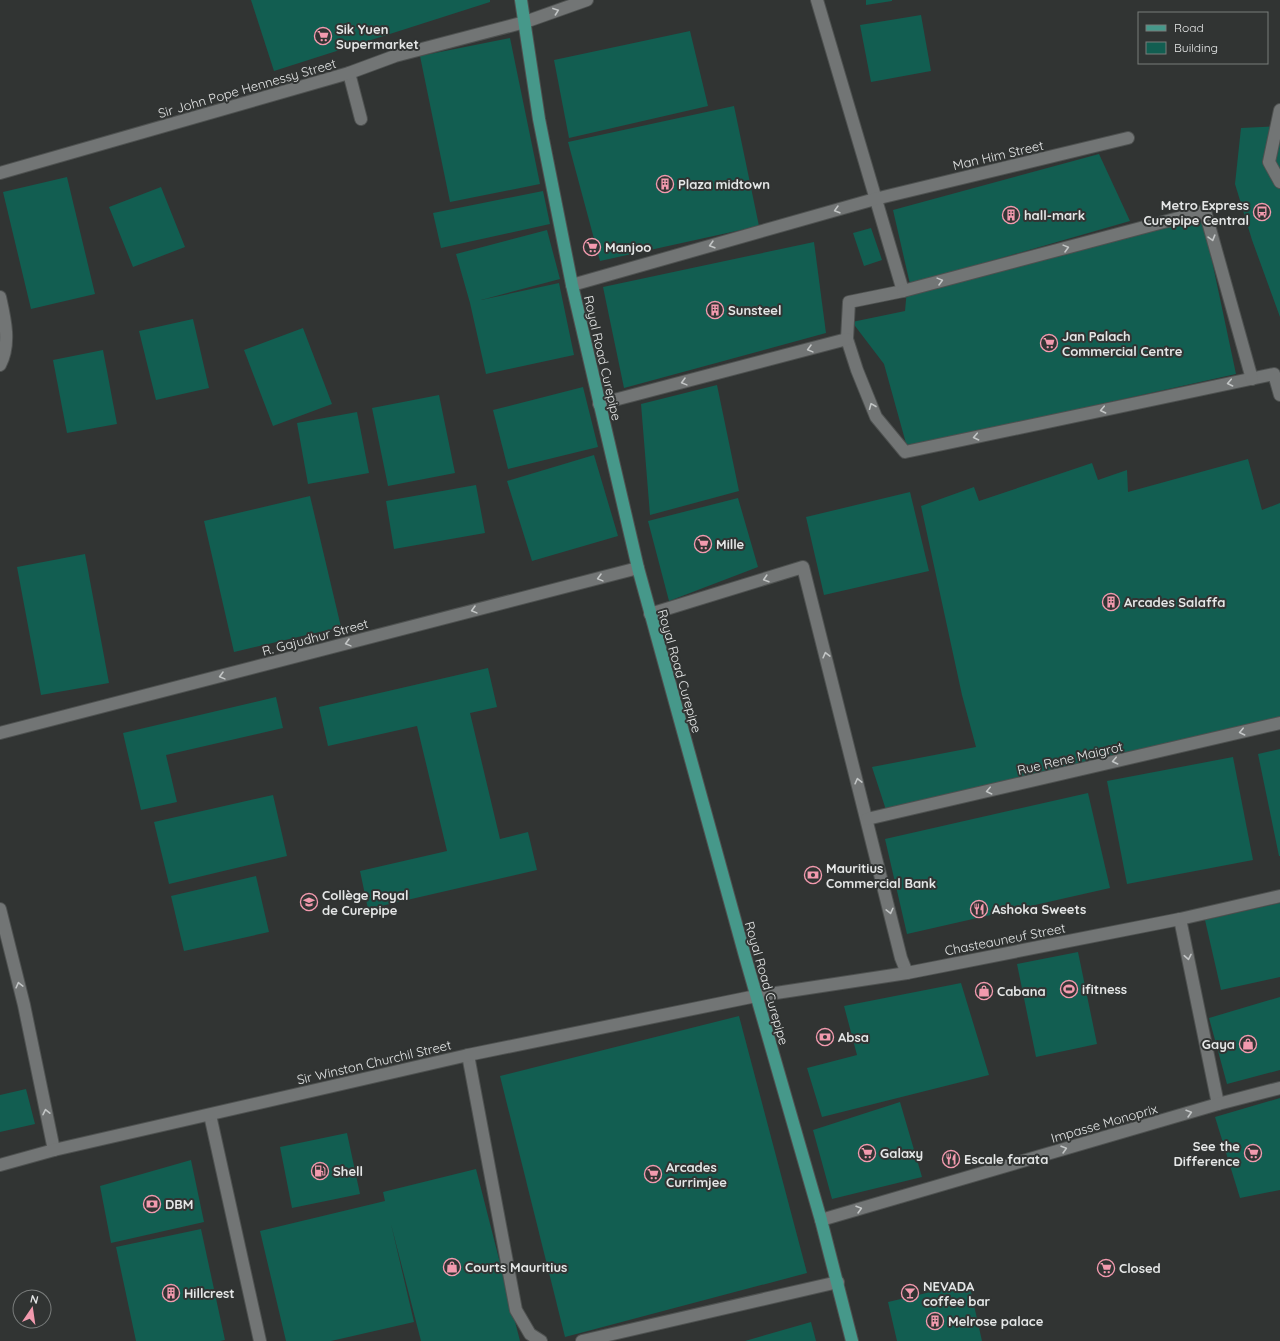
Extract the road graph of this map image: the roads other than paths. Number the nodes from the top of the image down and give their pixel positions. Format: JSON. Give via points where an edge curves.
{"nodes":[{"id":1,"x":521,"y":0,"type":"edge"},
{"id":2,"x":586,"y":0,"type":"edge"},
{"id":3,"x":817,"y":0,"type":"edge"},
{"id":4,"x":525,"y":22,"type":"junction"},
{"id":5,"x":349,"y":73,"type":"junction"},
{"id":6,"x":1280,"y":110,"type":"edge"},
{"id":7,"x":361,"y":119,"type":"dead end"},
{"id":8,"x":1128,"y":138,"type":"dead end"},
{"id":9,"x":1280,"y":153,"type":"edge"},
{"id":10,"x":1269,"y":162,"type":"junction"},
{"id":11,"x":0,"y":173,"type":"edge"},
{"id":12,"x":1280,"y":182,"type":"edge"},
{"id":13,"x":875,"y":199,"type":"junction"},
{"id":14,"x":572,"y":285,"type":"junction"},
{"id":15,"x":903,"y":291,"type":"junction"},
{"id":16,"x":0,"y":296,"type":"edge"},
{"id":17,"x":848,"y":339,"type":"junction"},
{"id":18,"x":0,"y":365,"type":"edge"},
{"id":19,"x":1252,"y":378,"type":"junction"},
{"id":20,"x":1280,"y":396,"type":"edge"},
{"id":21,"x":599,"y":404,"type":"junction"},
{"id":22,"x":638,"y":568,"type":"junction"},
{"id":23,"x":650,"y":614,"type":"junction"},
{"id":24,"x":1280,"y":723,"type":"edge"},
{"id":25,"x":0,"y":733,"type":"edge"},
{"id":26,"x":867,"y":819,"type":"junction"},
{"id":27,"x":1280,"y":896,"type":"edge"},
{"id":28,"x":0,"y":909,"type":"edge"},
{"id":29,"x":1180,"y":919,"type":"junction"},
{"id":30,"x":907,"y":973,"type":"junction"},
{"id":31,"x":756,"y":996,"type":"junction"},
{"id":32,"x":468,"y":1055,"type":"junction"},
{"id":33,"x":1280,"y":1088,"type":"edge"},
{"id":34,"x":1218,"y":1104,"type":"junction"},
{"id":35,"x":210,"y":1115,"type":"junction"},
{"id":36,"x":54,"y":1150,"type":"junction"},
{"id":37,"x":0,"y":1165,"type":"edge"},
{"id":38,"x":821,"y":1220,"type":"junction"},
{"id":39,"x":838,"y":1282,"type":"junction"},
{"id":40,"x":260,"y":1341,"type":"edge"},
{"id":41,"x":541,"y":1341,"type":"edge"},
{"id":42,"x":582,"y":1341,"type":"edge"},
{"id":43,"x":852,"y":1341,"type":"edge"}],
"edges":[{"from":1,"to":4,"type":"main road","name":"Royal Road Curepipe"},
{"from":4,"to":2,"type":"street","name":"Sir John Pope Hennessy Street","one_way":true},
{"from":3,"to":13,"type":"street"},
{"from":4,"to":5,"type":"street","name":"Sir John Pope Hennessy Street","via":[[395,56]]},
{"from":4,"to":14,"type":"main road","name":"Royal Road Curepipe","via":[[539,119]]},
{"from":5,"to":7,"type":"street"},
{"from":5,"to":11,"type":"street","name":"Sir John Pope Hennessy Street"},
{"from":6,"to":10,"type":"street"},
{"from":8,"to":13,"type":"street","name":"Man Him Street"},
{"from":9,"to":10,"type":"street"},
{"from":10,"to":12,"type":"street"},
{"from":13,"to":14,"type":"street","name":"Man Him Street","one_way":true},
{"from":13,"to":15,"type":"street"},
{"from":14,"to":21,"type":"main road","name":"Royal Road Curepipe"},
{"from":15,"to":17,"type":"street","via":[[849,302]]},
{"from":15,"to":19,"type":"street","one_way":true,"via":[[1205,210]]},
{"from":16,"to":18,"type":"street","via":[[7,340]]},
{"from":19,"to":17,"type":"street","one_way":true,"via":[[905,452],[876,417],[857,370]]},
{"from":17,"to":21,"type":"street","one_way":true},
{"from":19,"to":20,"type":"street","via":[[1274,374]]},
{"from":21,"to":22,"type":"main road","name":"Royal Road Curepipe"},
{"from":22,"to":23,"type":"main road","name":"Royal Road Curepipe"},
{"from":22,"to":25,"type":"street","name":"R. Gajudhur Street","one_way":true},
{"from":26,"to":23,"type":"street","one_way":true,"via":[[803,567]]},
{"from":23,"to":31,"type":"main road","name":"Royal Road Curepipe"},
{"from":24,"to":26,"type":"street","name":"Rue Rene Maigrot","one_way":true},
{"from":26,"to":30,"type":"street","one_way":true,"via":[[901,958]]},
{"from":27,"to":29,"type":"street","name":"Chasteauneuf Street"},
{"from":36,"to":28,"type":"street","one_way":true,"via":[[24,1005]]},
{"from":29,"to":30,"type":"street","name":"Chasteauneuf Street"},
{"from":29,"to":34,"type":"street","one_way":true},
{"from":30,"to":31,"type":"street","name":"Chasteauneuf Street"},
{"from":31,"to":32,"type":"street","name":"Sir Winston Churchil Street"},
{"from":31,"to":38,"type":"main road","name":"Royal Road Curepipe"},
{"from":32,"to":35,"type":"street","name":"Sir Winston Churchil Street"},
{"from":32,"to":41,"type":"street","via":[[516,1310],[530,1334]]},
{"from":33,"to":34,"type":"street","name":"Impasse Monoprix"},
{"from":38,"to":34,"type":"street","name":"Impasse Monoprix","one_way":true},
{"from":35,"to":36,"type":"street","name":"Sir Winston Churchil Street"},
{"from":35,"to":40,"type":"street"},
{"from":36,"to":37,"type":"street","name":"Sir Winston Churchil Street"},
{"from":38,"to":39,"type":"main road","name":"Royal Road Curepipe"},
{"from":39,"to":42,"type":"street"},
{"from":39,"to":43,"type":"main road","name":"Royal Road Curepipe"}]}
